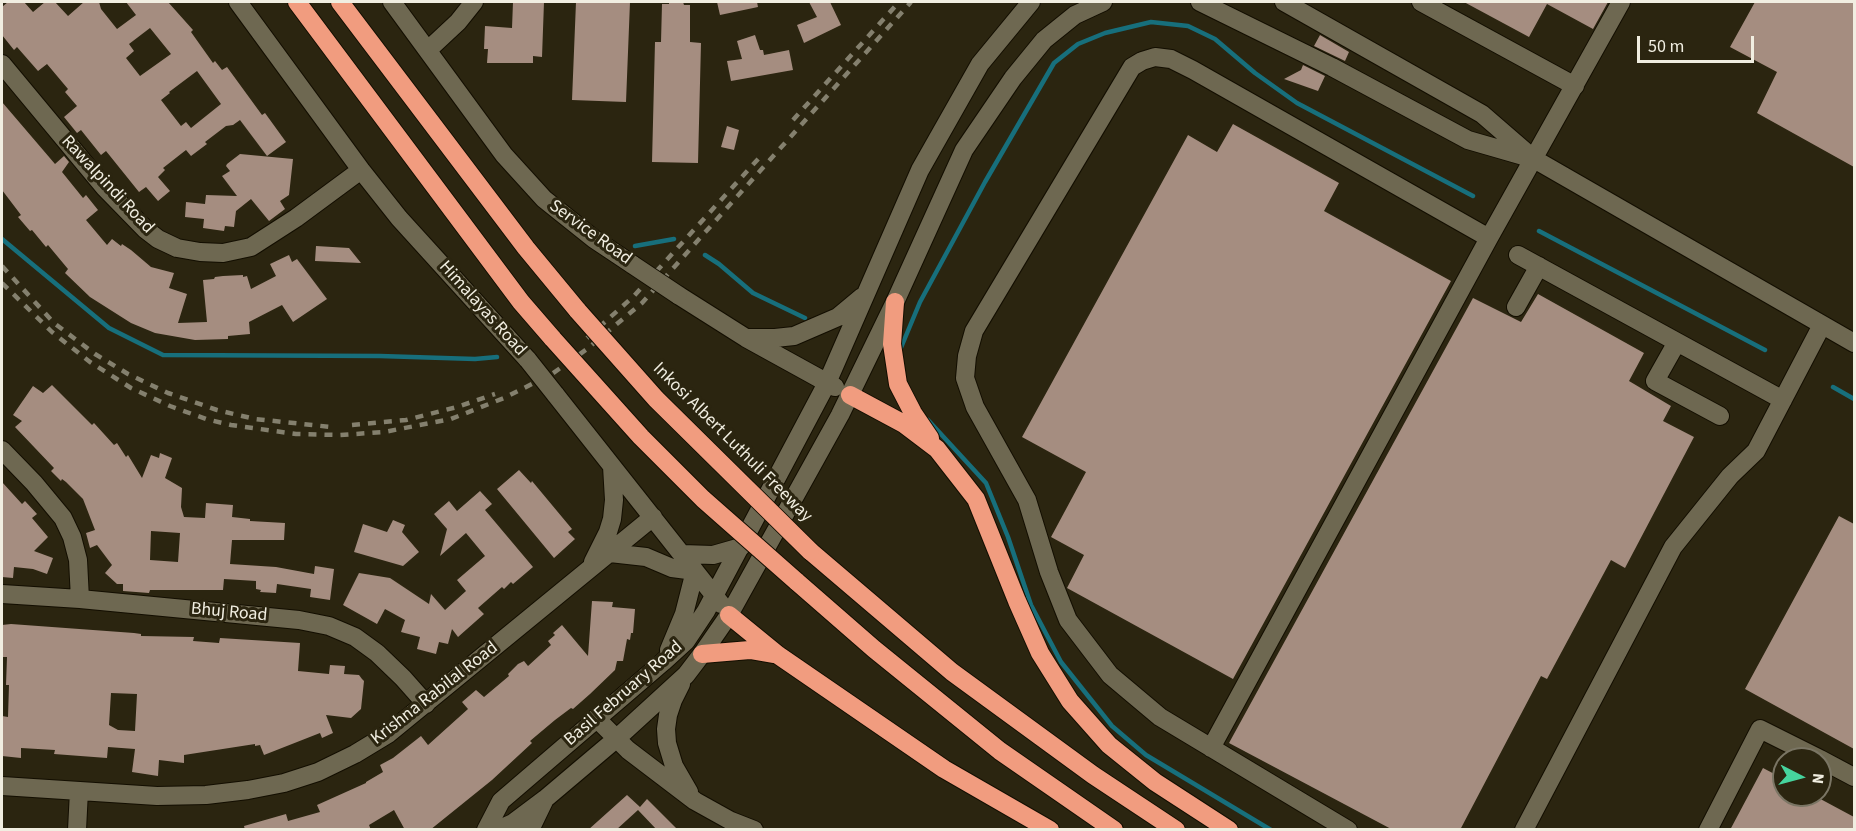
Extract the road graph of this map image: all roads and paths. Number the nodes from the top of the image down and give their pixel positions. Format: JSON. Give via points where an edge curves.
{"nodes":[{"id":1,"x":238,"y":2,"type":"edge"},
{"id":2,"x":297,"y":2,"type":"edge"},
{"id":3,"x":340,"y":2,"type":"edge"},
{"id":4,"x":392,"y":2,"type":"edge"},
{"id":5,"x":474,"y":2,"type":"edge"},
{"id":6,"x":1031,"y":2,"type":"edge"},
{"id":7,"x":1103,"y":2,"type":"edge"},
{"id":8,"x":1200,"y":2,"type":"edge"},
{"id":9,"x":1284,"y":2,"type":"edge"},
{"id":10,"x":1421,"y":2,"type":"edge"},
{"id":11,"x":1621,"y":2,"type":"edge"},
{"id":12,"x":428,"y":50,"type":"junction"},
{"id":13,"x":2,"y":64,"type":"edge"},
{"id":14,"x":1575,"y":86,"type":"junction"},
{"id":15,"x":1534,"y":159,"type":"junction"},
{"id":16,"x":361,"y":170,"type":"junction"},
{"id":17,"x":1489,"y":238,"type":"junction"},
{"id":18,"x":1518,"y":255,"type":"dead end"},
{"id":19,"x":1539,"y":266,"type":"junction"},
{"id":20,"x":865,"y":294,"type":"junction"},
{"id":21,"x":895,"y":302,"type":"junction"},
{"id":22,"x":1516,"y":307,"type":"dead end"},
{"id":23,"x":1822,"y":325,"type":"junction"},
{"id":24,"x":746,"y":338,"type":"junction"},
{"id":25,"x":1677,"y":342,"type":"junction"},
{"id":26,"x":1854,"y":343,"type":"edge"},
{"id":27,"x":826,"y":382,"type":"junction"},
{"id":28,"x":850,"y":395,"type":"junction"},
{"id":29,"x":1783,"y":400,"type":"junction"},
{"id":30,"x":1720,"y":416,"type":"dead end"},
{"id":31,"x":937,"y":449,"type":"junction"},
{"id":32,"x":2,"y":450,"type":"edge"},
{"id":33,"x":612,"y":466,"type":"junction"},
{"id":34,"x":653,"y":517,"type":"junction"},
{"id":35,"x":741,"y":547,"type":"junction"},
{"id":36,"x":610,"y":553,"type":"junction"},
{"id":37,"x":682,"y":554,"type":"junction"},
{"id":38,"x":590,"y":569,"type":"junction"},
{"id":39,"x":695,"y":571,"type":"junction"},
{"id":40,"x":2,"y":594,"type":"edge"},
{"id":41,"x":714,"y":595,"type":"junction"},
{"id":42,"x":80,"y":599,"type":"junction"},
{"id":43,"x":729,"y":615,"type":"junction"},
{"id":44,"x":702,"y":654,"type":"junction"},
{"id":45,"x":778,"y":655,"type":"junction"},
{"id":46,"x":663,"y":662,"type":"junction"},
{"id":47,"x":686,"y":675,"type":"junction"},
{"id":48,"x":426,"y":704,"type":"junction"},
{"id":49,"x":596,"y":718,"type":"junction"},
{"id":50,"x":616,"y":739,"type":"junction"},
{"id":51,"x":1796,"y":747,"type":"edge"},
{"id":52,"x":1211,"y":748,"type":"junction"},
{"id":53,"x":1832,"y":765,"type":"edge"},
{"id":54,"x":1854,"y":777,"type":"edge"},
{"id":55,"x":2,"y":786,"type":"edge"},
{"id":56,"x":79,"y":791,"type":"junction"},
{"id":57,"x":545,"y":799,"type":"junction"},
{"id":58,"x":695,"y":801,"type":"junction"},
{"id":59,"x":77,"y":830,"type":"edge"},
{"id":60,"x":486,"y":830,"type":"edge"},
{"id":61,"x":498,"y":830,"type":"edge"},
{"id":62,"x":530,"y":830,"type":"edge"},
{"id":63,"x":754,"y":830,"type":"edge"},
{"id":64,"x":1050,"y":830,"type":"edge"},
{"id":65,"x":1114,"y":830,"type":"edge"},
{"id":66,"x":1176,"y":830,"type":"edge"},
{"id":67,"x":1229,"y":830,"type":"edge"},
{"id":68,"x":1348,"y":830,"type":"edge"},
{"id":69,"x":1524,"y":830,"type":"edge"},
{"id":70,"x":1708,"y":830,"type":"edge"}],
"edges":[{"from":1,"to":16,"type":"street","name":"Himalayas Road"},
{"from":2,"to":65,"type":"highway","bridge":true,"via":[[514,292],[641,437],[704,499],[873,648],[1000,751]]},
{"from":3,"to":66,"type":"highway","name":"Inkosi Albert Luthuli Freeway","bridge":true,"via":[[505,221],[664,407],[810,551],[886,618],[952,672]]},
{"from":4,"to":12,"type":"street","name":"Service Road"},
{"from":5,"to":12,"type":"street"},
{"from":6,"to":20,"type":"street","name":"Basil February Road","via":[[980,64],[920,170]]},
{"from":7,"to":21,"type":"street","name":"Basil February Road","via":[[1075,15],[1044,40],[1013,78],[964,150]]},
{"from":8,"to":15,"type":"street","via":[[1468,140]]},
{"from":9,"to":15,"type":"street","via":[[1482,114]]},
{"from":10,"to":14,"type":"street"},
{"from":11,"to":14,"type":"street"},
{"from":12,"to":24,"type":"street","name":"Service Road","bridge":true,"via":[[504,155],[544,200],[594,239]]},
{"from":13,"to":16,"type":"street","name":"Rawalpindi Road","via":[[105,188],[145,229],[177,248],[223,253],[251,247]]},
{"from":14,"to":15,"type":"street"},
{"from":15,"to":17,"type":"street"},
{"from":15,"to":23,"type":"street"},
{"from":16,"to":33,"type":"street","name":"Himalayas Road","bridge":true,"via":[[399,218],[528,360]]},
{"from":17,"to":52,"type":"street"},
{"from":17,"to":52,"type":"street","via":[[1193,70],[1171,59],[1155,57],[1132,67],[974,332],[965,378],[975,407],[1027,500],[1068,620],[1110,675],[1160,717]]},
{"from":18,"to":19,"type":"street"},
{"from":19,"to":22,"type":"street"},
{"from":19,"to":25,"type":"street"},
{"from":20,"to":24,"type":"street","via":[[838,317],[810,330],[784,337]]},
{"from":20,"to":27,"type":"street","name":"Basil February Road"},
{"from":21,"to":28,"type":"street","name":"Basil February Road"},
{"from":21,"to":31,"type":"highway","via":[[892,344],[898,384]]},
{"from":23,"to":26,"type":"street"},
{"from":23,"to":29,"type":"street"},
{"from":24,"to":27,"type":"street","name":"Service Road"},
{"from":25,"to":29,"type":"street"},
{"from":25,"to":30,"type":"street","via":[[1655,381]]},
{"from":27,"to":28,"type":"street","name":"Service Road"},
{"from":27,"to":35,"type":"street","name":"Basil February Road"},
{"from":28,"to":31,"type":"highway","via":[[904,424]]},
{"from":28,"to":43,"type":"street","name":"Basil February Road"},
{"from":29,"to":69,"type":"street","via":[[1756,451],[1730,476],[1673,547]]},
{"from":31,"to":67,"type":"highway","via":[[976,499],[1040,653],[1070,701],[1110,745],[1155,782]]},
{"from":32,"to":42,"type":"street","via":[[63,518],[78,560]]},
{"from":33,"to":34,"type":"street","name":"Himalayas Road"},
{"from":33,"to":38,"type":"street","via":[[612,519]]},
{"from":34,"to":36,"type":"street","name":"Krishna Rabilal Road"},
{"from":34,"to":37,"type":"street","name":"Himalayas Road"},
{"from":35,"to":37,"type":"street","via":[[713,555]]},
{"from":35,"to":41,"type":"street","name":"Basil February Road"},
{"from":36,"to":38,"type":"street","name":"Krishna Rabilal Road"},
{"from":36,"to":39,"type":"street","via":[[646,557],[672,568]]},
{"from":37,"to":39,"type":"street","name":"Himalayas Road"},
{"from":38,"to":48,"type":"street","name":"Krishna Rabilal Road"},
{"from":39,"to":41,"type":"street","name":"Himalayas Road"},
{"from":39,"to":46,"type":"street","via":[[684,614]]},
{"from":40,"to":42,"type":"street","name":"Bhuj Road"},
{"from":41,"to":43,"type":"street","name":"Himalayas Road"},
{"from":41,"to":46,"type":"street","name":"Basil February Road","via":[[686,641]]},
{"from":42,"to":48,"type":"street","name":"Bhuj Road","via":[[329,626],[355,637],[377,653]]},
{"from":43,"to":44,"type":"street","name":"Basil February Road"},
{"from":43,"to":45,"type":"highway"},
{"from":44,"to":45,"type":"highway","via":[[750,650]]},
{"from":44,"to":47,"type":"street","name":"Basil February Road"},
{"from":45,"to":64,"type":"highway","via":[[944,770]]},
{"from":46,"to":49,"type":"street","name":"Basil February Road"},
{"from":47,"to":50,"type":"street","name":"Basil February Road"},
{"from":47,"to":58,"type":"street","via":[[673,700],[666,729],[674,766]]},
{"from":48,"to":56,"type":"street","name":"Krishna Rabilal Road","via":[[355,754],[284,783],[206,795]]},
{"from":49,"to":50,"type":"street"},
{"from":49,"to":60,"type":"street","name":"Basil February Road","via":[[501,801]]},
{"from":50,"to":57,"type":"street","name":"Basil February Road"},
{"from":50,"to":58,"type":"street"},
{"from":51,"to":70,"type":"street","via":[[1760,729]]},
{"from":52,"to":68,"type":"street"},
{"from":53,"to":54,"type":"street"},
{"from":55,"to":56,"type":"street","name":"Krishna Rabilal Road"},
{"from":56,"to":59,"type":"street"},
{"from":57,"to":61,"type":"street","name":"Basil February Road"},
{"from":57,"to":62,"type":"street"},
{"from":58,"to":63,"type":"street"}]}
